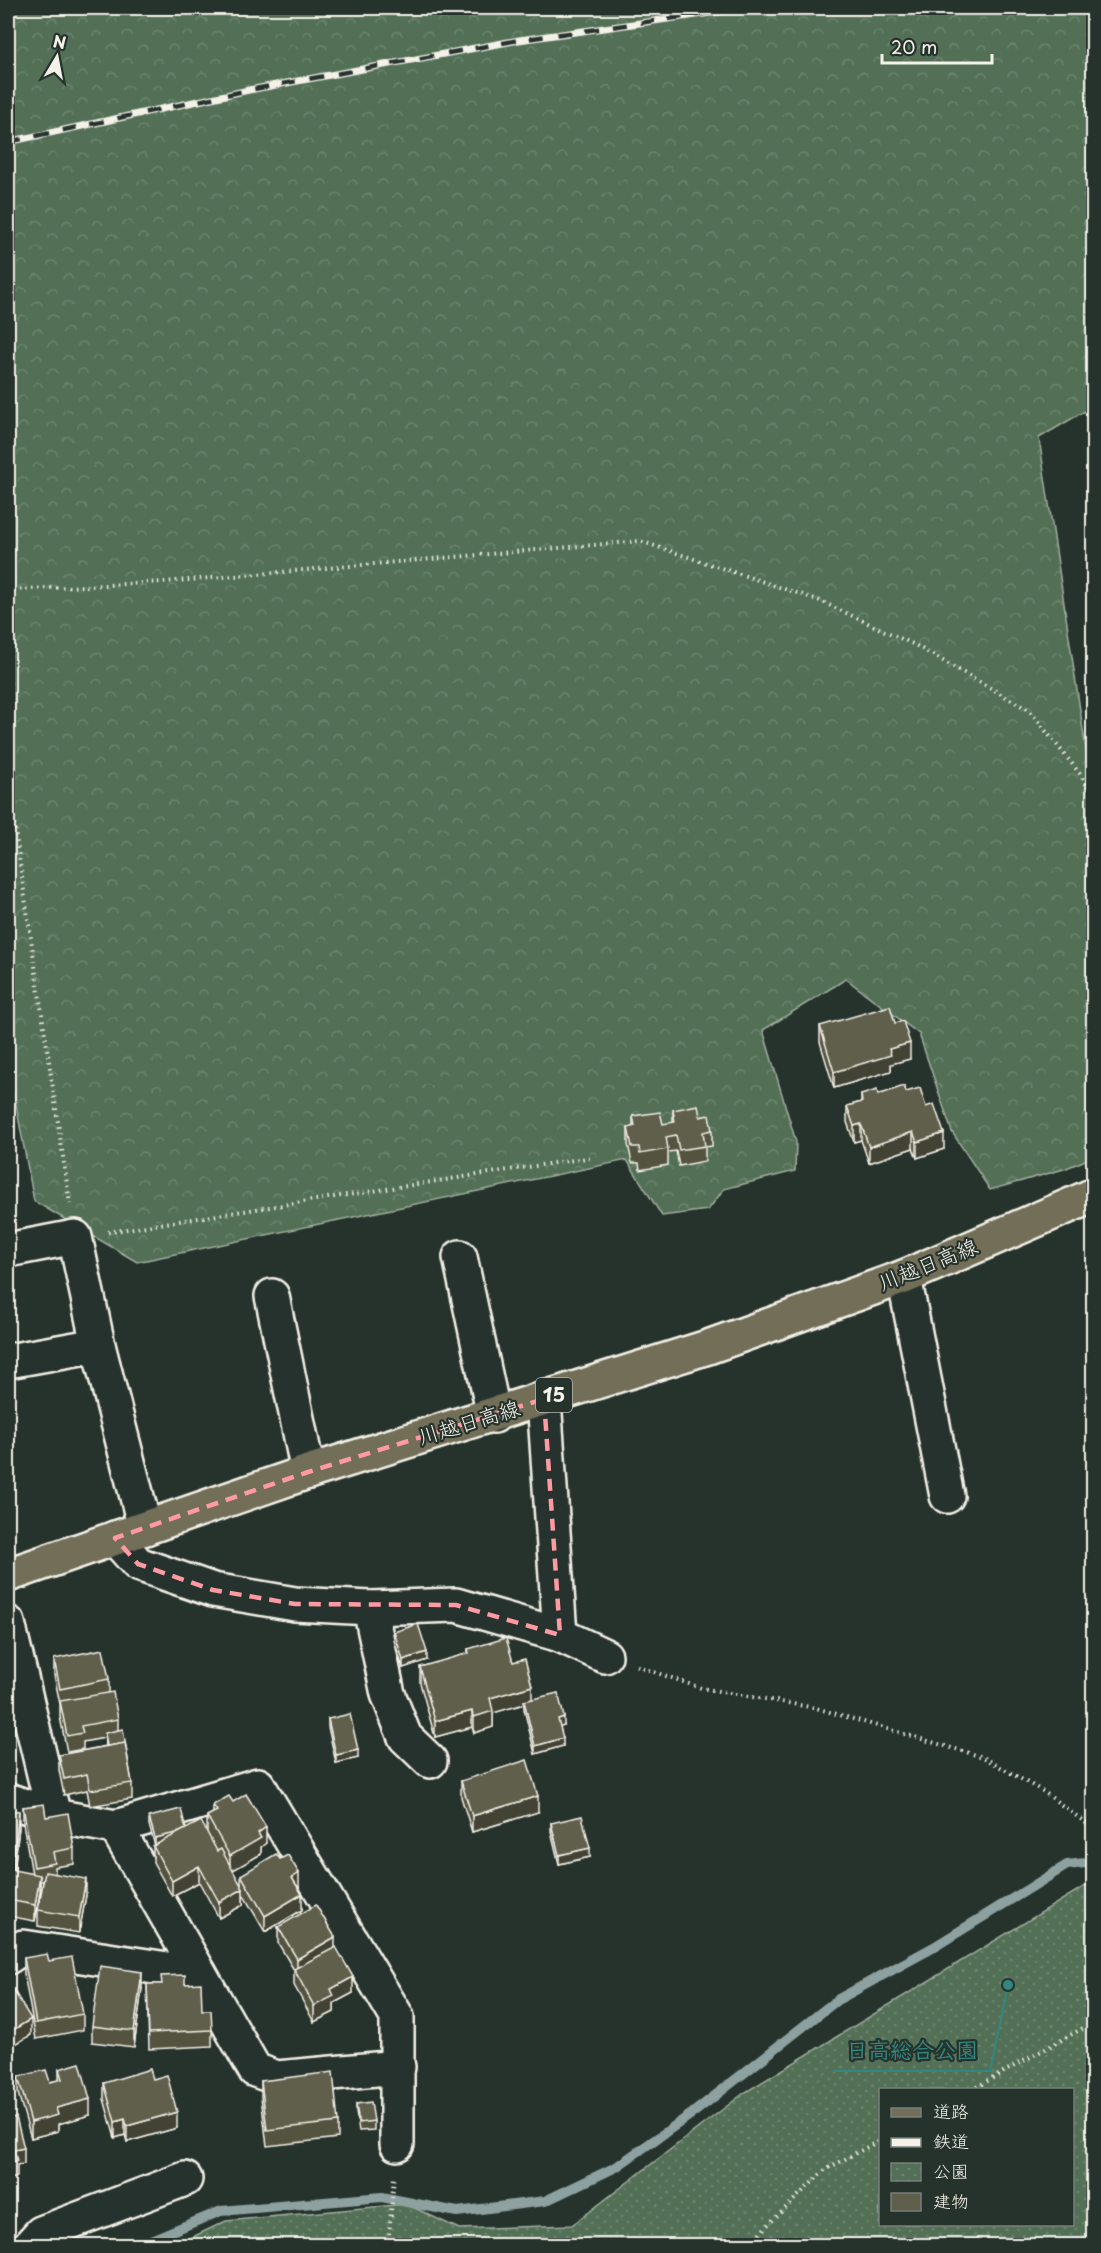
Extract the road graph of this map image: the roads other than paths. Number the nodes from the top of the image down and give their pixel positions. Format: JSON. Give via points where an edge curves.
{"nodes":[{"id":1,"x":1094,"y":1195,"type":"edge"},
{"id":2,"x":8,"y":1250,"type":"edge"},
{"id":3,"x":460,"y":1257,"type":"dead end"},
{"id":4,"x":904,"y":1277,"type":"junction"},
{"id":5,"x":272,"y":1296,"type":"dead end"},
{"id":6,"x":98,"y":1345,"type":"junction"},
{"id":7,"x":8,"y":1361,"type":"edge"},
{"id":8,"x":544,"y":1399,"type":"junction"},
{"id":9,"x":494,"y":1416,"type":"junction"},
{"id":10,"x":308,"y":1472,"type":"junction"},
{"id":11,"x":947,"y":1496,"type":"dead end"},
{"id":12,"x":145,"y":1528,"type":"junction"},
{"id":13,"x":115,"y":1538,"type":"junction"},
{"id":14,"x":8,"y":1575,"type":"edge"},
{"id":15,"x":370,"y":1608,"type":"junction"},
{"id":16,"x":8,"y":1623,"type":"edge"},
{"id":17,"x":560,"y":1635,"type":"junction"},
{"id":18,"x":605,"y":1656,"type":"road end"},
{"id":19,"x":430,"y":1761,"type":"dead end"},
{"id":20,"x":8,"y":1800,"type":"edge"},
{"id":21,"x":54,"y":1816,"type":"junction"},
{"id":22,"x":116,"y":1827,"type":"junction"},
{"id":23,"x":8,"y":1958,"type":"edge"},
{"id":24,"x":200,"y":1974,"type":"junction"},
{"id":25,"x":398,"y":2067,"type":"junction"},
{"id":26,"x":397,"y":2144,"type":"road end"},
{"id":27,"x":185,"y":2179,"type":"dead end"},
{"id":28,"x":29,"y":2246,"type":"edge"}],
"edges":[{"from":1,"to":4,"type":"main road","name":"川越日高線","number":"15"},
{"from":2,"to":6,"type":"street","via":[[75,1237]]},
{"from":3,"to":9,"type":"street"},
{"from":4,"to":8,"type":"main road","name":"川越日高線","number":"15","via":[[708,1347]]},
{"from":4,"to":11,"type":"street"},
{"from":5,"to":10,"type":"street"},
{"from":6,"to":7,"type":"street"},
{"from":6,"to":12,"type":"street"},
{"from":8,"to":9,"type":"main road","name":"川越日高線","number":"15"},
{"from":8,"to":17,"type":"street"},
{"from":9,"to":10,"type":"main road","name":"川越日高線","number":"15"},
{"from":10,"to":12,"type":"main road","name":"川越日高線","number":"15"},
{"from":12,"to":13,"type":"main road","name":"川越日高線","number":"15"},
{"from":13,"to":14,"type":"main road","name":"川越日高線","number":"15"},
{"from":13,"to":15,"type":"street","via":[[138,1564],[213,1590],[295,1604]]},
{"from":15,"to":17,"type":"street","via":[[456,1605]]},
{"from":15,"to":19,"type":"street","via":[[388,1694],[405,1737]]},
{"from":16,"to":21,"type":"street"},
{"from":17,"to":18,"type":"street"},
{"from":20,"to":21,"type":"street"},
{"from":21,"to":22,"type":"street"},
{"from":22,"to":24,"type":"street"},
{"from":22,"to":25,"type":"street","via":[[258,1785],[397,2017]]},
{"from":23,"to":24,"type":"street","via":[[23,1947]]},
{"from":24,"to":25,"type":"street","via":[[255,2070],[277,2078]]},
{"from":25,"to":26,"type":"street"},
{"from":27,"to":28,"type":"street","via":[[41,2233]]}]}
